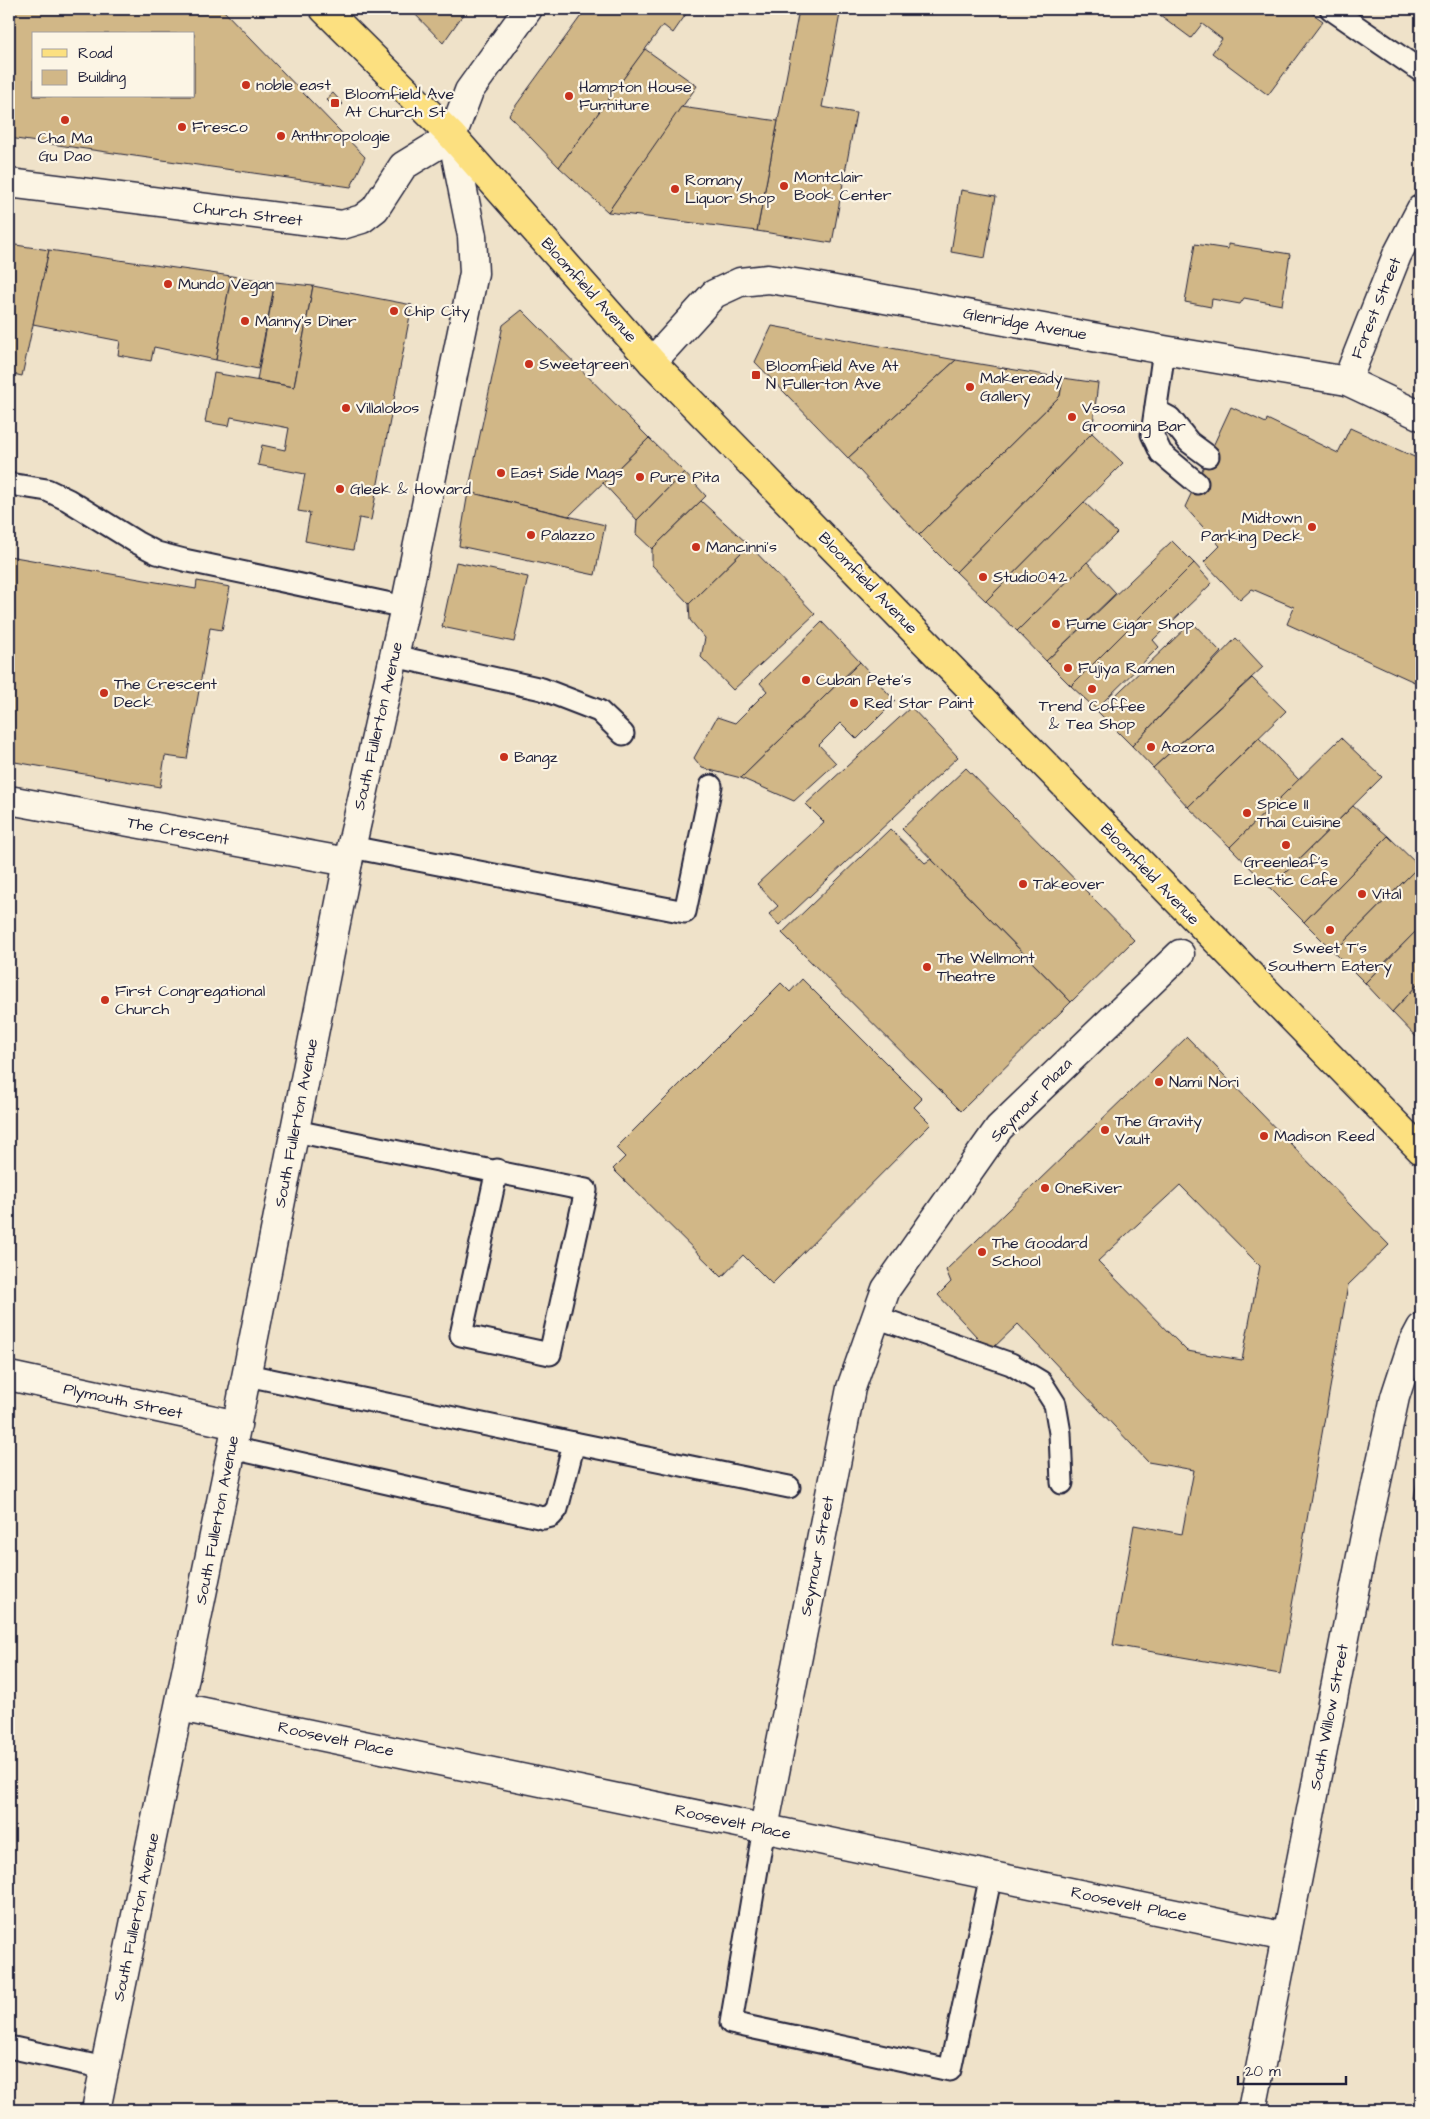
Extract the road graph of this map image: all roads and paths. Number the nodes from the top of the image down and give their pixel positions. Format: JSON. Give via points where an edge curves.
{"nodes":[{"id":1,"x":324,"y":9,"type":"edge"},
{"id":2,"x":528,"y":9,"type":"edge"},
{"id":3,"x":1331,"y":9,"type":"edge"},
{"id":4,"x":1421,"y":71,"type":"edge"},
{"id":5,"x":452,"y":136,"type":"junction"},
{"id":6,"x":9,"y":183,"type":"edge"},
{"id":7,"x":1421,"y":209,"type":"edge"},
{"id":8,"x":1164,"y":350,"type":"junction"},
{"id":9,"x":652,"y":362,"type":"junction"},
{"id":10,"x":1347,"y":381,"type":"junction"},
{"id":11,"x":1157,"y":411,"type":"junction"},
{"id":12,"x":1421,"y":416,"type":"edge"},
{"id":13,"x":1208,"y":456,"type":"dead end"},
{"id":14,"x":1197,"y":483,"type":"dead end"},
{"id":15,"x":9,"y":484,"type":"edge"},
{"id":16,"x":405,"y":607,"type":"junction"},
{"id":17,"x":394,"y":656,"type":"junction"},
{"id":18,"x":623,"y":734,"type":"dead end"},
{"id":19,"x":711,"y":786,"type":"dead end"},
{"id":20,"x":9,"y":800,"type":"edge"},
{"id":21,"x":350,"y":855,"type":"junction"},
{"id":22,"x":1180,"y":954,"type":"dead end"},
{"id":23,"x":295,"y":1131,"type":"junction"},
{"id":24,"x":1421,"y":1150,"type":"edge"},
{"id":25,"x":497,"y":1170,"type":"junction"},
{"id":26,"x":886,"y":1289,"type":"joint"},
{"id":27,"x":876,"y":1317,"type":"junction"},
{"id":28,"x":1421,"y":1328,"type":"edge"},
{"id":29,"x":247,"y":1375,"type":"junction"},
{"id":30,"x":9,"y":1376,"type":"edge"},
{"id":31,"x":234,"y":1437,"type":"junction"},
{"id":32,"x":574,"y":1443,"type":"junction"},
{"id":33,"x":1062,"y":1483,"type":"dead end"},
{"id":34,"x":789,"y":1487,"type":"dead end"},
{"id":35,"x":180,"y":1707,"type":"junction"},
{"id":36,"x":764,"y":1828,"type":"junction"},
{"id":37,"x":991,"y":1875,"type":"junction"},
{"id":38,"x":1286,"y":1937,"type":"junction"},
{"id":39,"x":9,"y":2047,"type":"edge"},
{"id":40,"x":105,"y":2068,"type":"junction"},
{"id":41,"x":96,"y":2110,"type":"edge"},
{"id":42,"x":1252,"y":2110,"type":"edge"}],
"edges":[{"from":1,"to":5,"type":"main road","name":"Bloomfield Avenue"},
{"from":2,"to":5,"type":"street","via":[[470,91]]},
{"from":3,"to":4,"type":"lane"},
{"from":5,"to":6,"type":"street","name":"Church Street","via":[[403,166],[375,208],[362,219],[342,225]]},
{"from":5,"to":9,"type":"main road","name":"Bloomfield Avenue"},
{"from":5,"to":16,"type":"street","name":"South Fullerton Avenue","via":[[472,236],[474,273]]},
{"from":7,"to":10,"type":"street","name":"Forest Street","via":[[1397,255]]},
{"from":8,"to":9,"type":"street","name":"Glenridge Avenue","via":[[768,279],[740,282],[714,294]]},
{"from":8,"to":10,"type":"street","name":"Glenridge Avenue"},
{"from":8,"to":11,"type":"lane"},
{"from":9,"to":24,"type":"main road","name":"Bloomfield Avenue"},
{"from":10,"to":12,"type":"street","name":"Glenridge Avenue"},
{"from":11,"to":13,"type":"lane","via":[[1170,418],[1189,442]]},
{"from":11,"to":14,"type":"lane","via":[[1152,434],[1161,453]]},
{"from":15,"to":16,"type":"lane","via":[[47,490],[157,553]]},
{"from":16,"to":17,"type":"street","name":"South Fullerton Avenue"},
{"from":17,"to":18,"type":"lane","via":[[542,688],[599,711]]},
{"from":17,"to":21,"type":"street","name":"South Fullerton Avenue"},
{"from":19,"to":21,"type":"lane","via":[[685,912]]},
{"from":20,"to":21,"type":"street","name":"The Crescent"},
{"from":21,"to":23,"type":"street","name":"South Fullerton Avenue"},
{"from":22,"to":26,"type":"street","name":"Seymour Plaza","via":[[999,1128]]},
{"from":23,"to":25,"type":"lane"},
{"from":23,"to":29,"type":"street","name":"South Fullerton Avenue"},
{"from":25,"to":25,"type":"lane","via":[[586,1190],[550,1354],[461,1335]]},
{"from":26,"to":27,"type":"street","name":"Seymour Street"},
{"from":27,"to":33,"type":"lane","via":[[1011,1364],[1041,1382],[1055,1404]]},
{"from":27,"to":36,"type":"street","name":"Seymour Street","via":[[850,1388]]},
{"from":28,"to":38,"type":"street","name":"South Willow Street","via":[[1395,1397]]},
{"from":29,"to":31,"type":"street","name":"South Fullerton Avenue"},
{"from":29,"to":32,"type":"lane"},
{"from":30,"to":31,"type":"street","name":"Plymouth Street"},
{"from":31,"to":32,"type":"lane","via":[[543,1518],[551,1516],[557,1508]]},
{"from":31,"to":35,"type":"street","name":"South Fullerton Avenue"},
{"from":32,"to":34,"type":"lane"},
{"from":35,"to":36,"type":"street","name":"Roosevelt Place"},
{"from":35,"to":40,"type":"street","name":"South Fullerton Avenue"},
{"from":36,"to":37,"type":"street","name":"Roosevelt Place"},
{"from":36,"to":37,"type":"lane","via":[[731,2023],[950,2070]]},
{"from":37,"to":38,"type":"street","name":"Roosevelt Place"},
{"from":38,"to":42,"type":"street","name":"South Willow Street"},
{"from":39,"to":40,"type":"lane"},
{"from":40,"to":41,"type":"street","name":"South Fullerton Avenue"}]}
